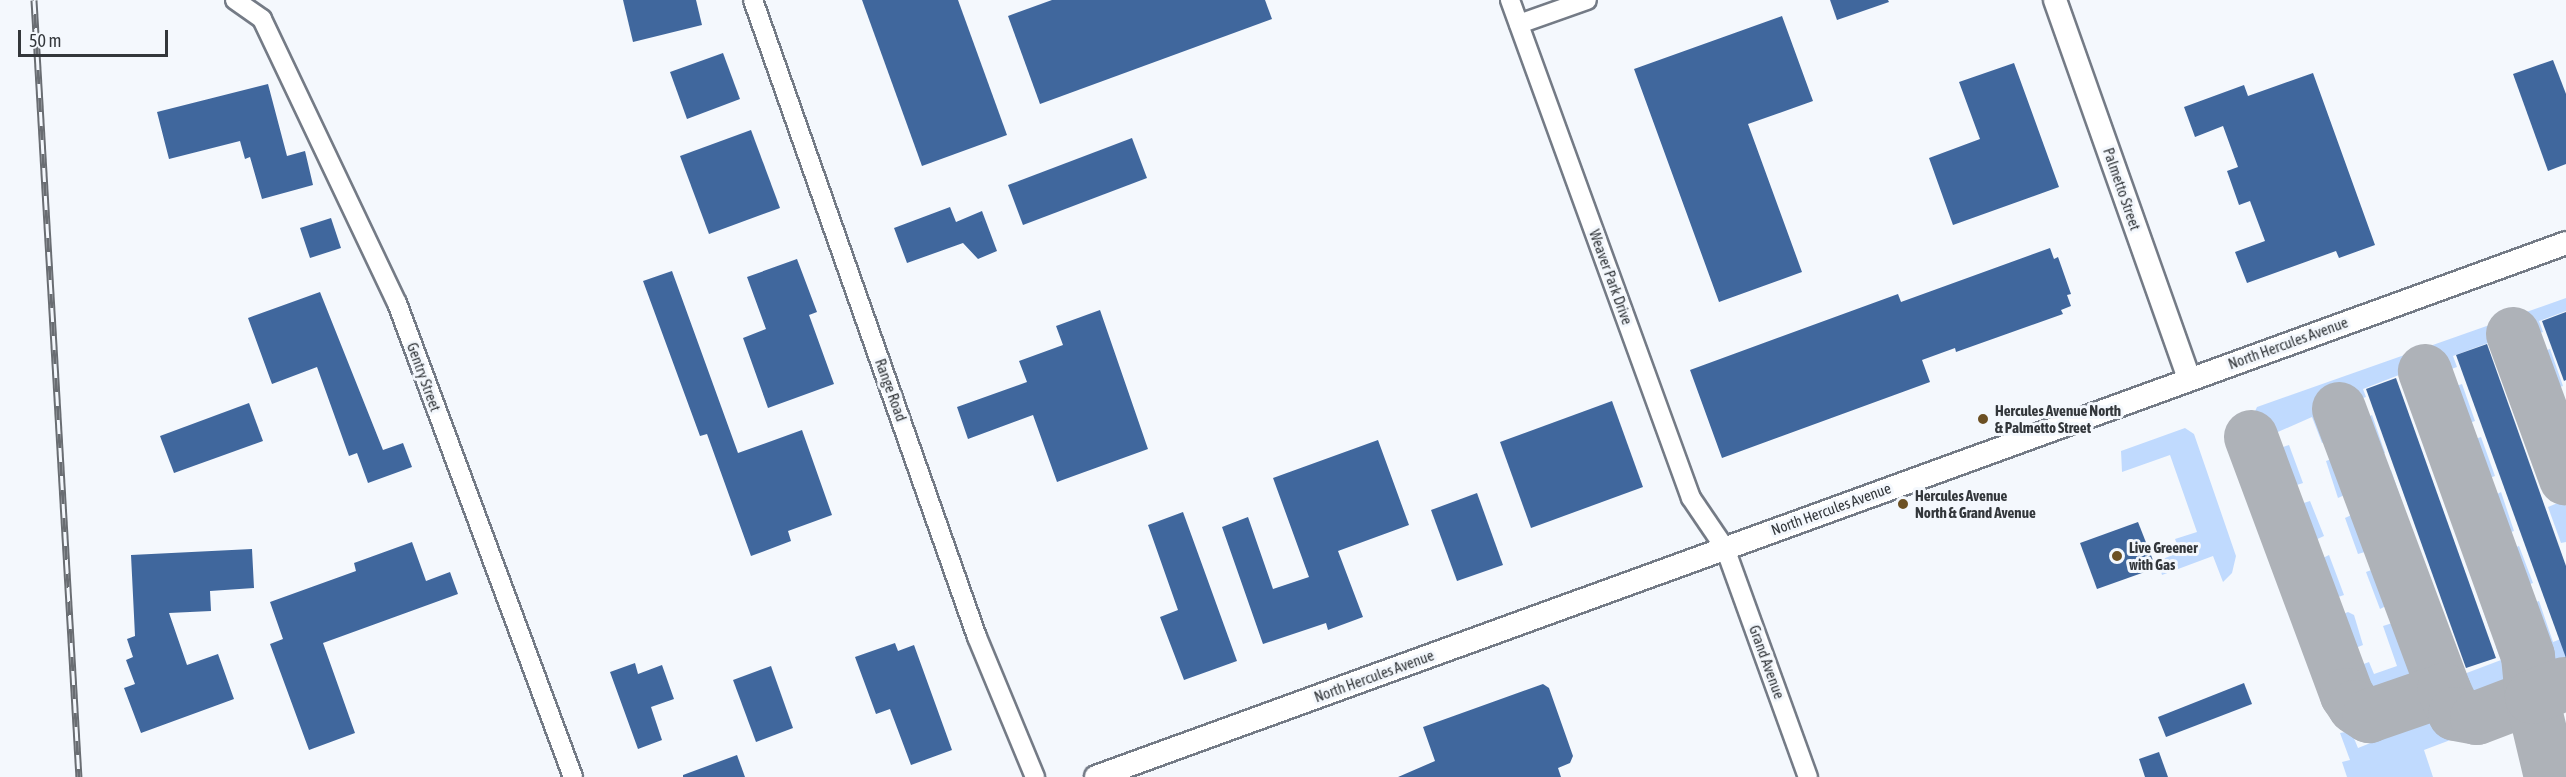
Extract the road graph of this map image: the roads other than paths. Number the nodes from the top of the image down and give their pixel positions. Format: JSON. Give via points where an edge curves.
{"nodes":[{"id":1,"x":235,"y":0,"type":"edge"},
{"id":2,"x":753,"y":0,"type":"edge"},
{"id":3,"x":1509,"y":0,"type":"edge"},
{"id":4,"x":1587,"y":0,"type":"edge"},
{"id":5,"x":2055,"y":0,"type":"edge"},
{"id":6,"x":1519,"y":24,"type":"junction"},
{"id":7,"x":2566,"y":243,"type":"edge"},
{"id":8,"x":2189,"y":378,"type":"junction"},
{"id":9,"x":1725,"y":548,"type":"junction"},
{"id":10,"x":573,"y":777,"type":"edge"},
{"id":11,"x":1035,"y":777,"type":"edge"},
{"id":12,"x":1096,"y":777,"type":"edge"},
{"id":13,"x":1808,"y":777,"type":"edge"}],
"edges":[{"from":1,"to":10,"type":"street","name":"Gentry Street","via":[[262,19],[397,303]]},
{"from":2,"to":11,"type":"street","name":"Range Road","via":[[977,637]]},
{"from":3,"to":6,"type":"street","name":"Weaver Park Drive"},
{"from":4,"to":6,"type":"street"},
{"from":5,"to":8,"type":"street","name":"Palmetto Street"},
{"from":6,"to":9,"type":"street","name":"Weaver Park Drive","via":[[1691,498]]},
{"from":7,"to":8,"type":"street","name":"North Hercules Avenue"},
{"from":8,"to":9,"type":"street","name":"North Hercules Avenue"},
{"from":9,"to":12,"type":"street","name":"North Hercules Avenue"},
{"from":9,"to":13,"type":"street","name":"Grand Avenue"}]}
